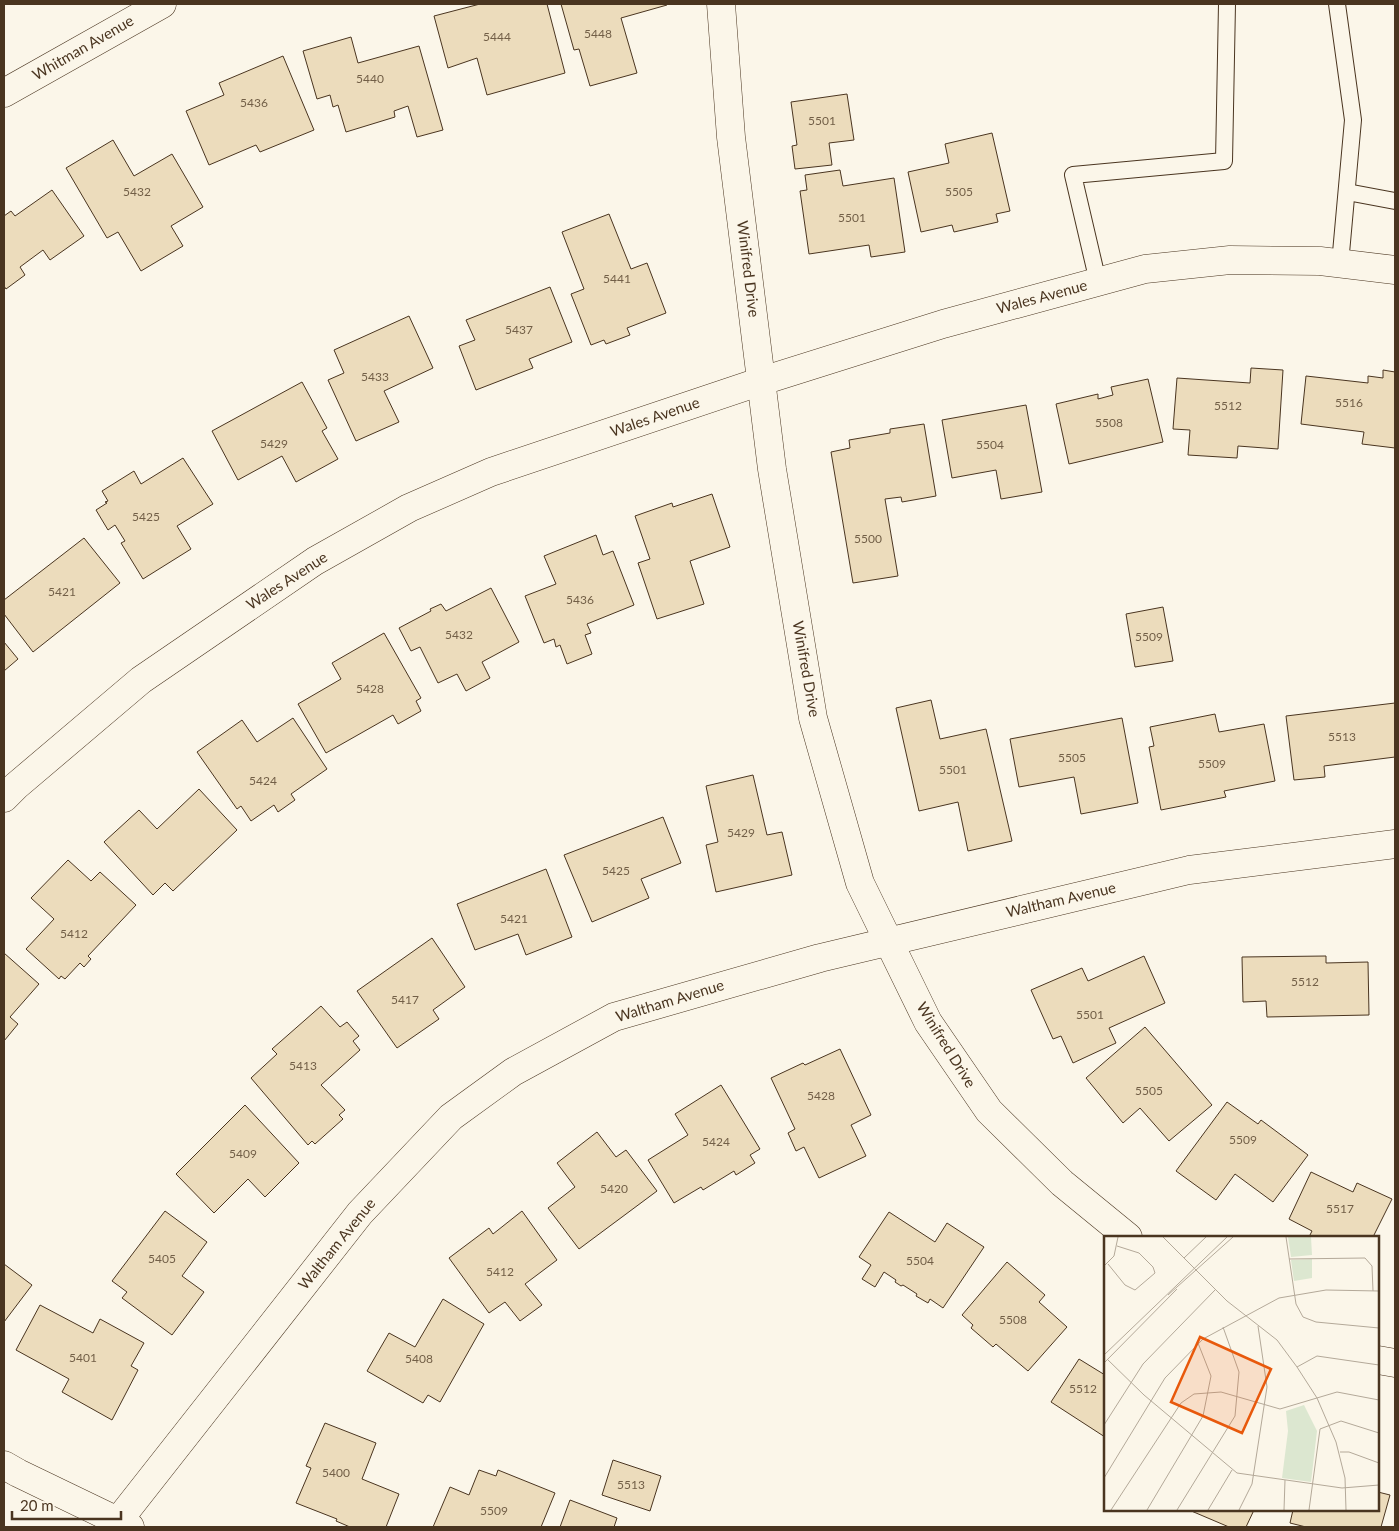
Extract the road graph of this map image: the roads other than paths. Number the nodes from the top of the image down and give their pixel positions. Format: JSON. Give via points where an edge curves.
{"nodes":[{"id":1,"x":162,"y":4,"type":"edge"},
{"id":2,"x":721,"y":4,"type":"edge"},
{"id":3,"x":1227,"y":4,"type":"edge"},
{"id":4,"x":1337,"y":4,"type":"edge"},
{"id":5,"x":4,"y":93,"type":"edge"},
{"id":6,"x":1347,"y":192,"type":"junction"},
{"id":7,"x":1395,"y":201,"type":"edge"},
{"id":8,"x":1340,"y":264,"type":"junction"},
{"id":9,"x":1395,"y":270,"type":"edge"},
{"id":10,"x":1098,"y":282,"type":"junction"},
{"id":11,"x":762,"y":381,"type":"junction"},
{"id":12,"x":4,"y":798,"type":"edge"},
{"id":13,"x":1395,"y":844,"type":"edge"},
{"id":14,"x":888,"y":940,"type":"junction"},
{"id":15,"x":1127,"y":1236,"type":"edge"},
{"id":16,"x":1379,"y":1360,"type":"edge"},
{"id":17,"x":1395,"y":1363,"type":"edge"},
{"id":18,"x":4,"y":1464,"type":"edge"},
{"id":19,"x":124,"y":1524,"type":"edge"}],
"edges":[{"from":1,"to":5,"type":"street","name":"Whitman Avenue"},
{"from":2,"to":11,"type":"street","name":"Winifred Drive","via":[[731,136]]},
{"from":3,"to":10,"type":"lane","via":[[1224,161],[1073,175]]},
{"from":4,"to":6,"type":"lane","via":[[1353,120]]},
{"from":6,"to":7,"type":"lane"},
{"from":6,"to":8,"type":"lane"},
{"from":8,"to":9,"type":"street","name":"Wales Avenue"},
{"from":8,"to":10,"type":"street","name":"Wales Avenue","via":[[1230,260],[1145,269]]},
{"from":10,"to":11,"type":"street","name":"Wales Avenue","via":[[943,324]]},
{"from":11,"to":12,"type":"street","name":"Wales Avenue","via":[[491,472],[409,508],[315,561],[141,680]]},
{"from":11,"to":14,"type":"street","name":"Winifred Drive","via":[[772,469],[814,718],[860,883]]},
{"from":13,"to":14,"type":"street","name":"Waltham Avenue","via":[[1189,870]]},
{"from":14,"to":15,"type":"street","name":"Winifred Drive","via":[[928,1022],[989,1111],[1062,1183]]},
{"from":14,"to":19,"type":"street","name":"Waltham Avenue","via":[[614,1017],[513,1072],[450,1117],[360,1213]]},
{"from":16,"to":17,"type":"street"},
{"from":18,"to":19,"type":"street","via":[[18,1474]]}]}
